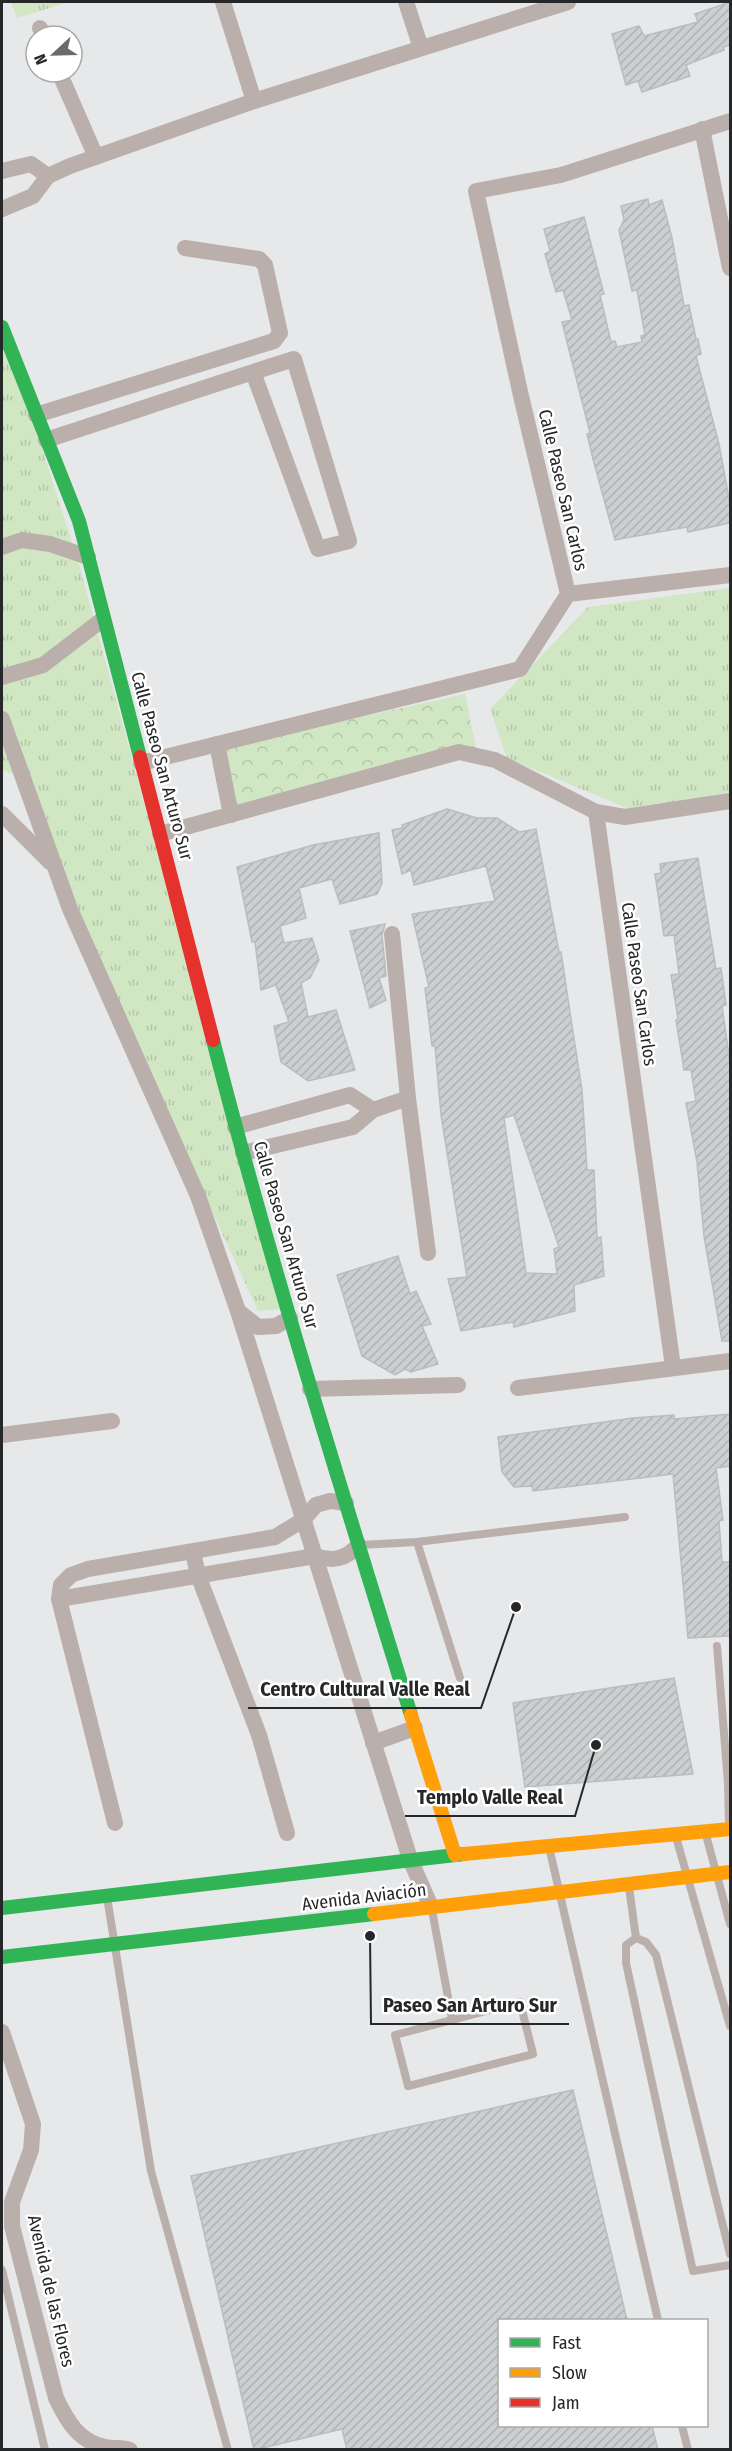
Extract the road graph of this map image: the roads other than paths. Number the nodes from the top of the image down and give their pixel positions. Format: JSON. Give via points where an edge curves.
{"nodes":[{"id":1,"x":223,"y":2,"type":"edge"},
{"id":2,"x":406,"y":2,"type":"edge"},
{"id":3,"x":568,"y":2,"type":"edge"},
{"id":4,"x":422,"y":48,"type":"junction"},
{"id":5,"x":65,"y":84,"type":"edge"},
{"id":6,"x":254,"y":101,"type":"junction"},
{"id":7,"x":730,"y":121,"type":"edge"},
{"id":8,"x":702,"y":129,"type":"junction"},
{"id":9,"x":96,"y":157,"type":"junction"},
{"id":10,"x":2,"y":171,"type":"edge"},
{"id":11,"x":48,"y":176,"type":"junction"},
{"id":12,"x":2,"y":210,"type":"edge"},
{"id":13,"x":185,"y":248,"type":"dead end"},
{"id":14,"x":730,"y":268,"type":"edge"},
{"id":15,"x":2,"y":327,"type":"edge"},
{"id":16,"x":253,"y":372,"type":"junction"},
{"id":17,"x":36,"y":415,"type":"junction"},
{"id":18,"x":46,"y":440,"type":"junction"},
{"id":19,"x":2,"y":547,"type":"edge"},
{"id":20,"x":88,"y":557,"type":"junction"},
{"id":21,"x":730,"y":575,"type":"edge"},
{"id":22,"x":568,"y":594,"type":"junction"},
{"id":23,"x":103,"y":619,"type":"junction"},
{"id":24,"x":2,"y":677,"type":"edge"},
{"id":25,"x":2,"y":719,"type":"edge"},
{"id":26,"x":217,"y":744,"type":"junction"},
{"id":27,"x":141,"y":763,"type":"junction"},
{"id":28,"x":730,"y":801,"type":"edge"},
{"id":29,"x":596,"y":812,"type":"junction"},
{"id":30,"x":2,"y":814,"type":"edge"},
{"id":31,"x":231,"y":814,"type":"junction"},
{"id":32,"x":160,"y":834,"type":"junction"},
{"id":33,"x":54,"y":865,"type":"junction"},
{"id":34,"x":392,"y":934,"type":"dead end"},
{"id":35,"x":408,"y":1098,"type":"junction"},
{"id":36,"x":373,"y":1110,"type":"junction"},
{"id":37,"x":236,"y":1127,"type":"junction"},
{"id":38,"x":243,"y":1153,"type":"junction"},
{"id":39,"x":428,"y":1253,"type":"dead end"},
{"id":40,"x":238,"y":1311,"type":"junction"},
{"id":41,"x":290,"y":1318,"type":"junction"},
{"id":42,"x":730,"y":1361,"type":"edge"},
{"id":43,"x":673,"y":1367,"type":"junction"},
{"id":44,"x":458,"y":1385,"type":"dead end"},
{"id":45,"x":519,"y":1388,"type":"dead end"},
{"id":46,"x":310,"y":1389,"type":"junction"},
{"id":47,"x":111,"y":1421,"type":"dead end"},
{"id":48,"x":2,"y":1435,"type":"edge"},
{"id":49,"x":346,"y":1503,"type":"junction"},
{"id":50,"x":625,"y":1517,"type":"dead end"},
{"id":51,"x":303,"y":1520,"type":"junction"},
{"id":52,"x":417,"y":1542,"type":"junction"},
{"id":53,"x":359,"y":1545,"type":"junction"},
{"id":54,"x":193,"y":1552,"type":"junction"},
{"id":55,"x":315,"y":1556,"type":"junction"},
{"id":56,"x":198,"y":1575,"type":"junction"},
{"id":57,"x":60,"y":1599,"type":"junction"},
{"id":58,"x":717,"y":1646,"type":"dead end"},
{"id":59,"x":460,"y":1677,"type":"dead end"},
{"id":60,"x":415,"y":1728,"type":"junction"},
{"id":61,"x":373,"y":1743,"type":"junction"},
{"id":62,"x":115,"y":1823,"type":"dead end"},
{"id":63,"x":730,"y":1829,"type":"edge"},
{"id":64,"x":705,"y":1831,"type":"junction"},
{"id":65,"x":287,"y":1833,"type":"dead end"},
{"id":66,"x":675,"y":1834,"type":"junction"},
{"id":67,"x":549,"y":1846,"type":"junction"},
{"id":68,"x":456,"y":1855,"type":"junction"},
{"id":69,"x":410,"y":1860,"type":"junction"},
{"id":70,"x":724,"y":1873,"type":"edge"},
{"id":71,"x":688,"y":1877,"type":"junction"},
{"id":72,"x":628,"y":1884,"type":"junction"},
{"id":73,"x":560,"y":1892,"type":"junction"},
{"id":74,"x":107,"y":1896,"type":"junction"},
{"id":75,"x":431,"y":1907,"type":"junction"},
{"id":76,"x":2,"y":1908,"type":"edge"},
{"id":77,"x":730,"y":1924,"type":"edge"},
{"id":78,"x":636,"y":1938,"type":"junction"},
{"id":79,"x":115,"y":1945,"type":"junction"},
{"id":80,"x":2,"y":1957,"type":"edge"},
{"id":81,"x":452,"y":2019,"type":"junction"},
{"id":82,"x":730,"y":2026,"type":"edge"},
{"id":83,"x":2,"y":2032,"type":"edge"},
{"id":84,"x":730,"y":2254,"type":"edge"},
{"id":85,"x":730,"y":2265,"type":"edge"},
{"id":86,"x":2,"y":2270,"type":"edge"},
{"id":87,"x":658,"y":2319,"type":"edge"},
{"id":88,"x":682,"y":2427,"type":"edge"},
{"id":89,"x":45,"y":2450,"type":"edge"},
{"id":90,"x":129,"y":2450,"type":"edge"},
{"id":91,"x":228,"y":2450,"type":"edge"},
{"id":92,"x":688,"y":2450,"type":"edge"}],
"edges":[{"from":1,"to":6,"type":"street"},
{"from":2,"to":4,"type":"street"},
{"from":3,"to":4,"type":"street"},
{"from":4,"to":6,"type":"street"},
{"from":5,"to":9,"type":"street"},
{"from":6,"to":9,"type":"street"},
{"from":7,"to":8,"type":"street","name":"Calle Paseo San Carlos"},
{"from":8,"to":14,"type":"street"},
{"from":8,"to":22,"type":"street","name":"Calle Paseo San Carlos","via":[[561,175],[476,191]]},
{"from":9,"to":11,"type":"street"},
{"from":10,"to":11,"type":"street","via":[[31,164]]},
{"from":11,"to":12,"type":"street","via":[[33,195]]},
{"from":13,"to":17,"type":"street","via":[[259,259],[266,265],[280,333],[274,341]]},
{"from":15,"to":17,"type":"street","name":"Calle Paseo San Arturo Sur"},
{"from":16,"to":16,"type":"street","via":[[318,549],[349,541],[294,359]]},
{"from":16,"to":18,"type":"street"},
{"from":17,"to":18,"type":"street","name":"Calle Paseo San Arturo Sur"},
{"from":18,"to":20,"type":"street","name":"Calle Paseo San Arturo Sur","via":[[79,521]]},
{"from":19,"to":20,"type":"street","via":[[22,540],[50,544]]},
{"from":20,"to":23,"type":"street","name":"Calle Paseo San Arturo Sur"},
{"from":21,"to":22,"type":"street"},
{"from":22,"to":26,"type":"street","name":"Calle Paseo San Carlos","via":[[520,669]]},
{"from":23,"to":24,"type":"street","via":[[43,665]]},
{"from":23,"to":27,"type":"street","name":"Calle Paseo San Arturo Sur"},
{"from":25,"to":33,"type":"street"},
{"from":26,"to":27,"type":"street","name":"Calle Paseo San Carlos"},
{"from":26,"to":31,"type":"street"},
{"from":27,"to":32,"type":"street","name":"Calle Paseo San Arturo Sur"},
{"from":28,"to":29,"type":"street","via":[[625,817]]},
{"from":29,"to":31,"type":"street","via":[[495,760],[459,752]]},
{"from":29,"to":43,"type":"street","name":"Calle Paseo San Carlos"},
{"from":30,"to":33,"type":"street"},
{"from":31,"to":32,"type":"street"},
{"from":32,"to":37,"type":"street","name":"Calle Paseo San Arturo Sur"},
{"from":33,"to":40,"type":"street","via":[[69,909],[195,1190]]},
{"from":34,"to":35,"type":"street"},
{"from":35,"to":36,"type":"street"},
{"from":35,"to":39,"type":"street"},
{"from":36,"to":37,"type":"street","via":[[350,1095]]},
{"from":36,"to":38,"type":"street","via":[[353,1127]]},
{"from":37,"to":38,"type":"street","name":"Calle Paseo San Arturo Sur"},
{"from":38,"to":41,"type":"street","name":"Calle Paseo San Arturo Sur"},
{"from":40,"to":41,"type":"street","via":[[258,1327],[276,1326]]},
{"from":40,"to":51,"type":"street"},
{"from":41,"to":46,"type":"street","name":"Calle Paseo San Arturo Sur"},
{"from":42,"to":43,"type":"street"},
{"from":43,"to":45,"type":"street"},
{"from":44,"to":46,"type":"street"},
{"from":46,"to":49,"type":"street","name":"Calle Paseo San Arturo Sur"},
{"from":47,"to":48,"type":"street"},
{"from":49,"to":51,"type":"street","via":[[316,1504]]},
{"from":49,"to":53,"type":"street","name":"Calle Paseo San Arturo Sur"},
{"from":50,"to":52,"type":"lane"},
{"from":51,"to":54,"type":"street","via":[[275,1537]]},
{"from":51,"to":55,"type":"street"},
{"from":52,"to":53,"type":"lane"},
{"from":52,"to":59,"type":"lane"},
{"from":53,"to":55,"type":"street","via":[[351,1554],[338,1559]]},
{"from":53,"to":60,"type":"street","name":"Calle Paseo San Arturo Sur"},
{"from":54,"to":56,"type":"street"},
{"from":54,"to":57,"type":"street","via":[[71,1575],[61,1585]]},
{"from":55,"to":56,"type":"street"},
{"from":55,"to":61,"type":"street"},
{"from":56,"to":57,"type":"street"},
{"from":56,"to":65,"type":"street","via":[[259,1735]]},
{"from":57,"to":62,"type":"street"},
{"from":58,"to":63,"type":"lane"},
{"from":60,"to":61,"type":"street"},
{"from":60,"to":68,"type":"street","name":"Calle Paseo San Arturo Sur"},
{"from":61,"to":69,"type":"street"},
{"from":63,"to":64,"type":"street","name":"Avenida Aviación"},
{"from":64,"to":66,"type":"street","name":"Avenida Aviación"},
{"from":64,"to":70,"type":"lane"},
{"from":66,"to":67,"type":"street","name":"Avenida Aviación"},
{"from":66,"to":71,"type":"lane"},
{"from":67,"to":68,"type":"street","name":"Avenida Aviación"},
{"from":67,"to":73,"type":"lane"},
{"from":68,"to":69,"type":"street","name":"Avenida Aviación"},
{"from":69,"to":74,"type":"street","name":"Avenida Aviación"},
{"from":69,"to":75,"type":"street"},
{"from":70,"to":71,"type":"street","name":"Avenida Aviación"},
{"from":70,"to":77,"type":"lane"},
{"from":71,"to":72,"type":"street","name":"Avenida Aviación"},
{"from":71,"to":82,"type":"lane"},
{"from":72,"to":73,"type":"street","name":"Avenida Aviación"},
{"from":72,"to":78,"type":"lane"},
{"from":73,"to":75,"type":"street","name":"Avenida Aviación"},
{"from":73,"to":87,"type":"lane"},
{"from":74,"to":76,"type":"street","name":"Avenida Aviación"},
{"from":74,"to":79,"type":"lane"},
{"from":75,"to":79,"type":"street","name":"Avenida Aviación"},
{"from":75,"to":81,"type":"lane"},
{"from":78,"to":84,"type":"lane","via":[[646,1942],[656,1955]]},
{"from":78,"to":85,"type":"lane","via":[[626,1946],[626,1963],[693,2271]]},
{"from":79,"to":80,"type":"street","name":"Avenida Aviación"},
{"from":79,"to":91,"type":"lane","via":[[151,2171]]},
{"from":81,"to":81,"type":"lane","via":[[519,2002],[533,2054],[408,2086],[395,2035]]},
{"from":83,"to":90,"type":"street","name":"Avenida de las Flores","via":[[33,2124],[31,2150],[12,2202],[12,2226],[56,2398],[69,2424],[84,2438],[105,2447]]},
{"from":86,"to":89,"type":"lane"},
{"from":88,"to":92,"type":"lane"}]}
